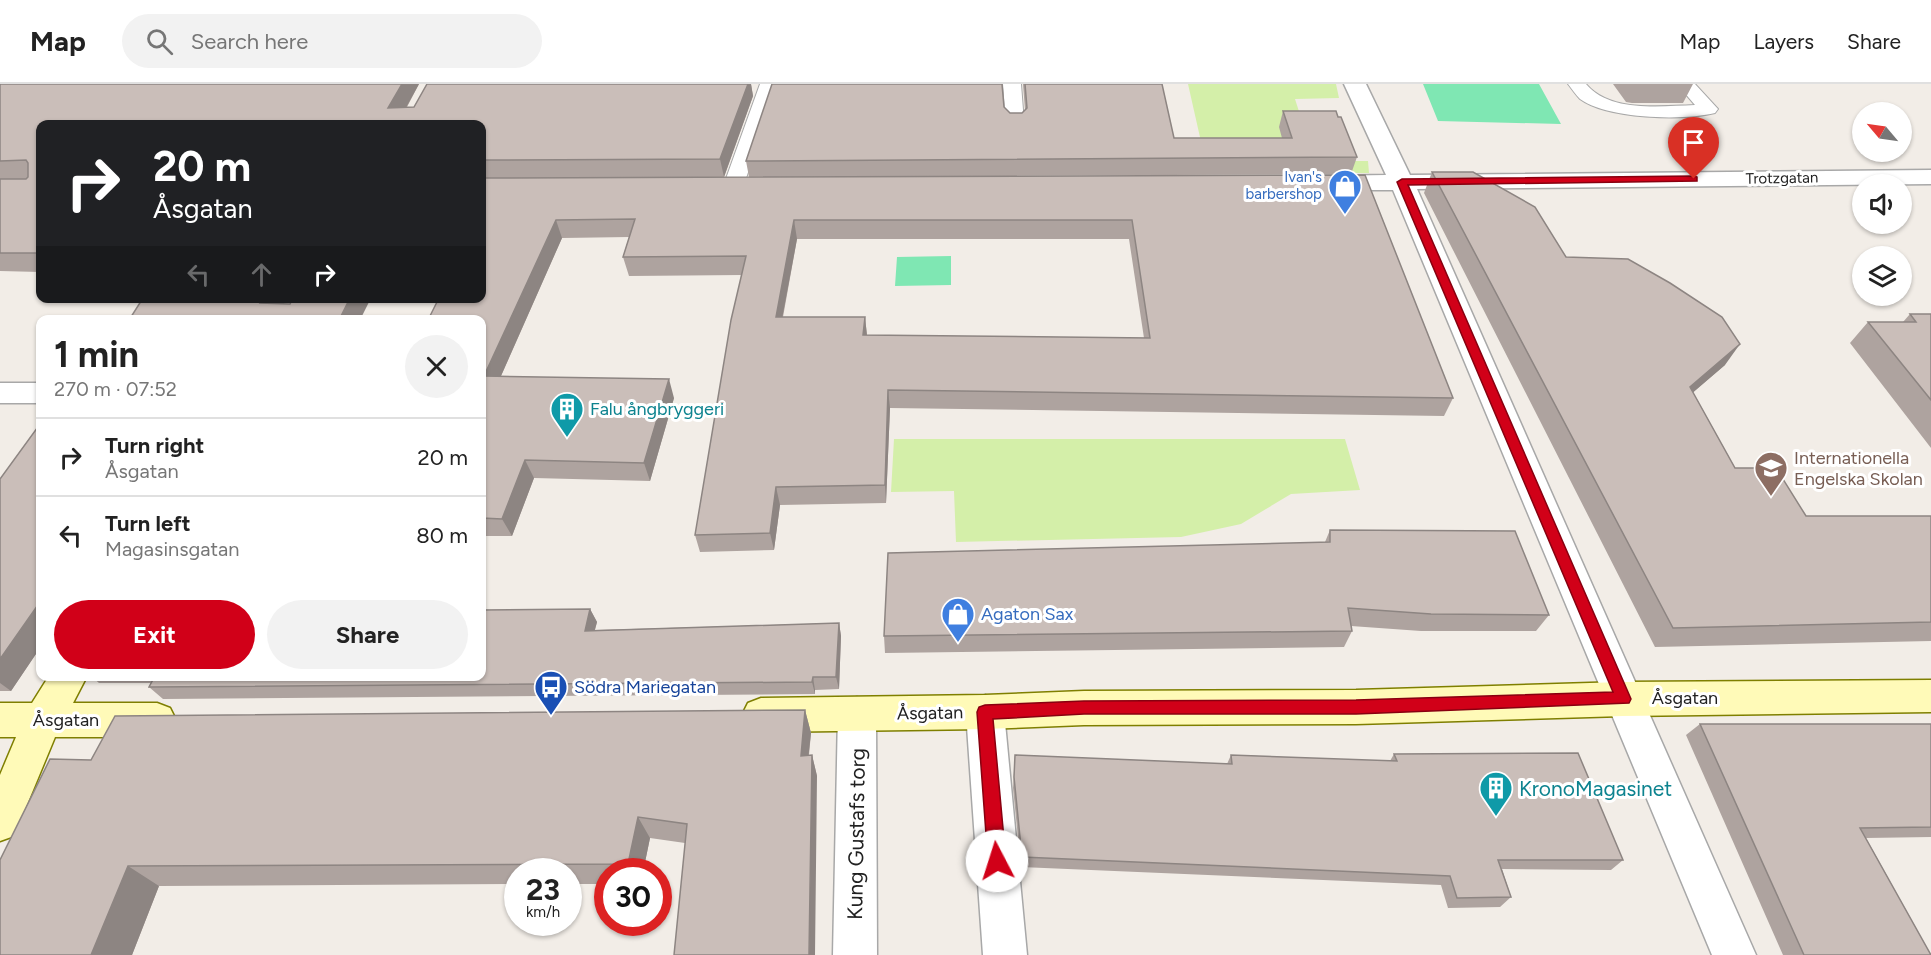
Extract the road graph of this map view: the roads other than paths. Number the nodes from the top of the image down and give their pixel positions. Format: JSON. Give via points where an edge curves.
{"nodes":[{"id":1,"x":769,"y":84,"type":"edge"},
{"id":2,"x":1012,"y":84,"type":"edge"},
{"id":3,"x":1355,"y":84,"type":"edge"},
{"id":4,"x":1577,"y":84,"type":"edge"},
{"id":5,"x":1686,"y":84,"type":"edge"},
{"id":6,"x":1016,"y":123,"type":"edge"},
{"id":7,"x":1931,"y":177,"type":"edge"},
{"id":8,"x":1402,"y":182,"type":"junction"},
{"id":9,"x":1306,"y":183,"type":"edge"},
{"id":10,"x":733,"y":187,"type":"edge"},
{"id":11,"x":0,"y":393,"type":"edge"},
{"id":12,"x":36,"y":393,"type":"edge"},
{"id":13,"x":66,"y":681,"type":"edge"},
{"id":14,"x":1931,"y":696,"type":"edge"},
{"id":15,"x":1623,"y":699,"type":"junction"},
{"id":16,"x":985,"y":712,"type":"junction"},
{"id":17,"x":857,"y":714,"type":"junction"},
{"id":18,"x":730,"y":715,"type":"edge"},
{"id":19,"x":194,"y":719,"type":"edge"},
{"id":20,"x":0,"y":720,"type":"edge"},
{"id":21,"x":42,"y":721,"type":"junction"},
{"id":22,"x":0,"y":822,"type":"edge"},
{"id":23,"x":855,"y":955,"type":"edge"},
{"id":24,"x":1005,"y":955,"type":"edge"},
{"id":25,"x":1734,"y":955,"type":"edge"}],
"edges":[{"from":1,"to":10,"type":"lane"},
{"from":2,"to":6,"type":"lane"},
{"from":3,"to":8,"type":"street"},
{"from":4,"to":5,"type":"lane","via":[[1581,94],[1627,110],[1708,109]]},
{"from":7,"to":8,"type":"street","name":"Trotzgatan"},
{"from":8,"to":9,"type":"street","name":"Trotzgatan"},
{"from":8,"to":15,"type":"street"},
{"from":11,"to":12,"type":"street"},
{"from":13,"to":21,"type":"street"},
{"from":14,"to":15,"type":"street","name":"Åsgatan"},
{"from":15,"to":16,"type":"street","name":"Åsgatan"},
{"from":15,"to":25,"type":"street"},
{"from":16,"to":17,"type":"street","name":"Åsgatan"},
{"from":16,"to":24,"type":"street"},
{"from":17,"to":18,"type":"street","name":"Åsgatan"},
{"from":17,"to":23,"type":"street","name":"Kung Gustafs torg"},
{"from":19,"to":21,"type":"street","name":"Åsgatan"},
{"from":20,"to":21,"type":"street","name":"Åsgatan"},
{"from":21,"to":22,"type":"street"}]}
